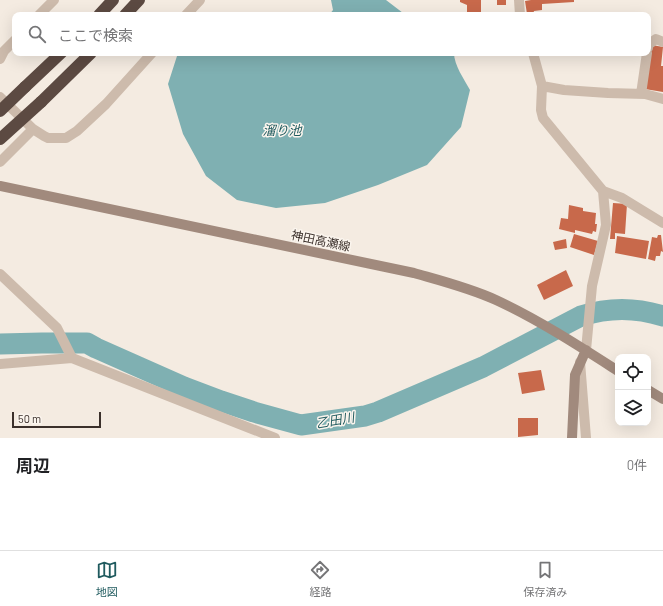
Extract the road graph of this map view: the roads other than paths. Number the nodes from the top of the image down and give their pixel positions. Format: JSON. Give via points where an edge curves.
{"nodes":[{"id":1,"x":54,"y":0,"type":"edge"},
{"id":2,"x":113,"y":0,"type":"edge"},
{"id":3,"x":139,"y":0,"type":"edge"},
{"id":4,"x":200,"y":0,"type":"edge"},
{"id":5,"x":519,"y":0,"type":"edge"},
{"id":6,"x":42,"y":12,"type":"edge"},
{"id":7,"x":102,"y":12,"type":"edge"},
{"id":8,"x":128,"y":12,"type":"edge"},
{"id":9,"x":189,"y":12,"type":"edge"},
{"id":10,"x":520,"y":12,"type":"edge"},
{"id":11,"x":663,"y":42,"type":"edge"},
{"id":12,"x":12,"y":43,"type":"edge"},
{"id":13,"x":651,"y":43,"type":"edge"},
{"id":14,"x":1,"y":53,"type":"edge"},
{"id":15,"x":58,"y":56,"type":"edge"},
{"id":16,"x":88,"y":56,"type":"edge"},
{"id":17,"x":149,"y":56,"type":"edge"},
{"id":18,"x":534,"y":56,"type":"edge"},
{"id":19,"x":647,"y":56,"type":"edge"},
{"id":20,"x":542,"y":86,"type":"junction"},
{"id":21,"x":641,"y":94,"type":"junction"},
{"id":22,"x":0,"y":97,"type":"edge"},
{"id":23,"x":663,"y":99,"type":"edge"},
{"id":24,"x":0,"y":111,"type":"edge"},
{"id":25,"x":33,"y":129,"type":"junction"},
{"id":26,"x":0,"y":139,"type":"edge"},
{"id":27,"x":0,"y":162,"type":"edge"},
{"id":28,"x":0,"y":186,"type":"edge"},
{"id":29,"x":603,"y":191,"type":"junction"},
{"id":30,"x":663,"y":223,"type":"edge"},
{"id":31,"x":0,"y":274,"type":"edge"},
{"id":32,"x":586,"y":350,"type":"junction"},
{"id":33,"x":72,"y":358,"type":"junction"},
{"id":34,"x":580,"y":362,"type":"junction"},
{"id":35,"x":0,"y":364,"type":"edge"},
{"id":36,"x":615,"y":369,"type":"edge"},
{"id":37,"x":651,"y":392,"type":"edge"},
{"id":38,"x":663,"y":399,"type":"edge"},
{"id":39,"x":275,"y":438,"type":"edge"},
{"id":40,"x":572,"y":438,"type":"edge"},
{"id":41,"x":586,"y":438,"type":"edge"}],
"edges":[{"from":1,"to":6,"type":"street"},
{"from":2,"to":7,"type":"highway"},
{"from":3,"to":8,"type":"highway"},
{"from":4,"to":9,"type":"street"},
{"from":5,"to":10,"type":"street"},
{"from":11,"to":13,"type":"street","via":[[656,39]]},
{"from":12,"to":14,"type":"street"},
{"from":15,"to":24,"type":"highway","bridge":true},
{"from":16,"to":26,"type":"highway","bridge":true},
{"from":17,"to":25,"type":"street","via":[[106,104],[70,137],[48,138]]},
{"from":18,"to":20,"type":"street"},
{"from":19,"to":21,"type":"street"},
{"from":20,"to":21,"type":"street","via":[[608,94]]},
{"from":20,"to":29,"type":"street","via":[[543,118]]},
{"from":21,"to":23,"type":"street"},
{"from":22,"to":25,"type":"street"},
{"from":25,"to":27,"type":"street"},
{"from":28,"to":32,"type":"main road","name":"神田高瀬線","via":[[414,273],[496,300]]},
{"from":29,"to":30,"type":"street","via":[[622,198]]},
{"from":29,"to":32,"type":"street","via":[[606,225],[592,286]]},
{"from":31,"to":33,"type":"street","via":[[57,328]]},
{"from":32,"to":34,"type":"main road"},
{"from":32,"to":36,"type":"main road","name":"神田高瀬線"},
{"from":33,"to":35,"type":"street"},
{"from":33,"to":39,"type":"street"},
{"from":34,"to":40,"type":"main road","via":[[575,375]]},
{"from":34,"to":41,"type":"street"},
{"from":37,"to":38,"type":"main road"}]}
